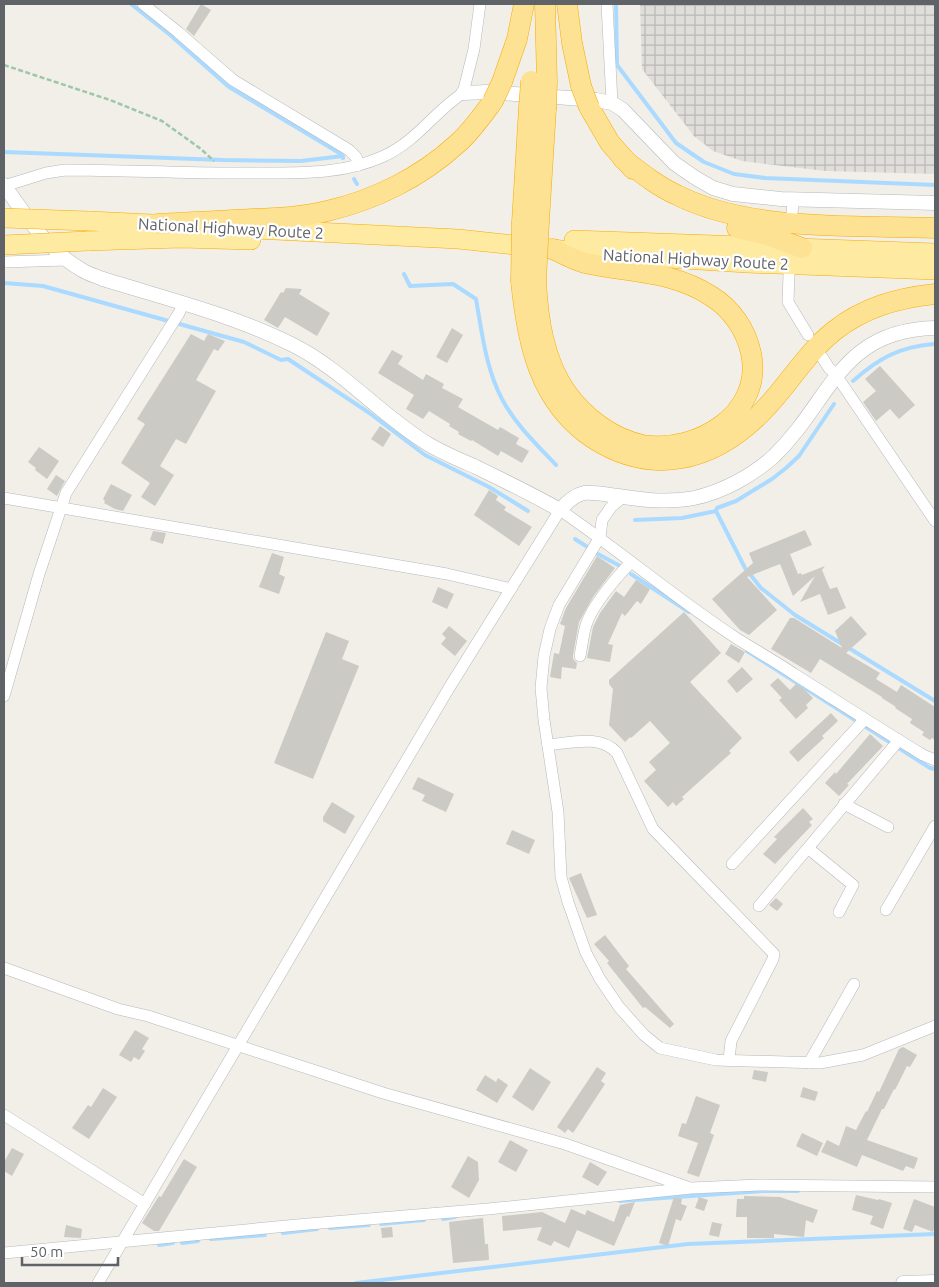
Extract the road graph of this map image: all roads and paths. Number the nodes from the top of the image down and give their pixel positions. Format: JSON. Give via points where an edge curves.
{"nodes":[{"id":1,"x":143,"y":4,"type":"edge"},
{"id":2,"x":480,"y":4,"type":"edge"},
{"id":3,"x":524,"y":4,"type":"edge"},
{"id":4,"x":544,"y":4,"type":"edge"},
{"id":5,"x":567,"y":4,"type":"edge"},
{"id":6,"x":607,"y":4,"type":"edge"},
{"id":7,"x":4,"y":65,"type":"edge"},
{"id":8,"x":463,"y":93,"type":"junction"},
{"id":9,"x":612,"y":103,"type":"junction"},
{"id":10,"x":212,"y":159,"type":"dead end"},
{"id":11,"x":623,"y":159,"type":"junction"},
{"id":12,"x":359,"y":165,"type":"junction"},
{"id":13,"x":4,"y":185,"type":"edge"},
{"id":14,"x":793,"y":200,"type":"junction"},
{"id":15,"x":935,"y":203,"type":"edge"},
{"id":16,"x":792,"y":214,"type":"dead end"},
{"id":17,"x":4,"y":218,"type":"edge"},
{"id":18,"x":157,"y":224,"type":"junction"},
{"id":19,"x":935,"y":228,"type":"edge"},
{"id":20,"x":369,"y":234,"type":"junction"},
{"id":21,"x":458,"y":239,"type":"junction"},
{"id":22,"x":4,"y":245,"type":"edge"},
{"id":23,"x":802,"y":248,"type":"junction"},
{"id":24,"x":553,"y":250,"type":"junction"},
{"id":25,"x":935,"y":252,"type":"edge"},
{"id":26,"x":66,"y":260,"type":"junction"},
{"id":27,"x":4,"y":262,"type":"edge"},
{"id":28,"x":935,"y":270,"type":"edge"},
{"id":29,"x":789,"y":274,"type":"dead end"},
{"id":30,"x":528,"y":281,"type":"junction"},
{"id":31,"x":935,"y":294,"type":"edge"},
{"id":32,"x":935,"y":302,"type":"edge"},
{"id":33,"x":183,"y":304,"type":"junction"},
{"id":34,"x":867,"y":309,"type":"junction"},
{"id":35,"x":935,"y":328,"type":"edge"},
{"id":36,"x":808,"y":335,"type":"dead end"},
{"id":37,"x":822,"y":356,"type":"dead end"},
{"id":38,"x":836,"y":375,"type":"junction"},
{"id":39,"x":623,"y":497,"type":"junction"},
{"id":40,"x":4,"y":498,"type":"edge"},
{"id":41,"x":61,"y":508,"type":"junction"},
{"id":42,"x":560,"y":510,"type":"junction"},
{"id":43,"x":935,"y":521,"type":"edge"},
{"id":44,"x":600,"y":537,"type":"junction"},
{"id":45,"x":631,"y":562,"type":"junction"},
{"id":46,"x":511,"y":589,"type":"junction"},
{"id":47,"x":580,"y":656,"type":"dead end"},
{"id":48,"x":4,"y":696,"type":"edge"},
{"id":49,"x":862,"y":723,"type":"junction"},
{"id":50,"x":896,"y":744,"type":"junction"},
{"id":51,"x":548,"y":745,"type":"junction"},
{"id":52,"x":935,"y":760,"type":"edge"},
{"id":53,"x":844,"y":804,"type":"junction"},
{"id":54,"x":935,"y":826,"type":"edge"},
{"id":55,"x":888,"y":827,"type":"dead end"},
{"id":56,"x":809,"y":849,"type":"junction"},
{"id":57,"x":732,"y":864,"type":"dead end"},
{"id":58,"x":759,"y":906,"type":"dead end"},
{"id":59,"x":886,"y":910,"type":"dead end"},
{"id":60,"x":839,"y":912,"type":"dead end"},
{"id":61,"x":4,"y":968,"type":"edge"},
{"id":62,"x":854,"y":984,"type":"dead end"},
{"id":63,"x":935,"y":1026,"type":"edge"},
{"id":64,"x":237,"y":1046,"type":"junction"},
{"id":65,"x":729,"y":1060,"type":"junction"},
{"id":66,"x":809,"y":1063,"type":"junction"},
{"id":67,"x":4,"y":1115,"type":"edge"},
{"id":68,"x":935,"y":1187,"type":"edge"},
{"id":69,"x":691,"y":1188,"type":"junction"},
{"id":70,"x":145,"y":1204,"type":"junction"},
{"id":71,"x":122,"y":1242,"type":"junction"},
{"id":72,"x":4,"y":1253,"type":"edge"},
{"id":73,"x":935,"y":1282,"type":"edge"},
{"id":74,"x":98,"y":1283,"type":"edge"},
{"id":75,"x":903,"y":1283,"type":"edge"}],
"edges":[{"from":1,"to":12,"type":"street","via":[[233,80],[349,150]]},
{"from":2,"to":8,"type":"street","via":[[474,49]]},
{"from":3,"to":18,"type":"highway","bridge":true,"via":[[517,39],[493,101],[458,143],[406,181],[347,206],[304,215]]},
{"from":4,"to":30,"type":"highway","bridge":true},
{"from":5,"to":11,"type":"highway","bridge":true,"via":[[581,86],[598,125]]},
{"from":6,"to":9,"type":"street"},
{"from":7,"to":10,"type":"path","via":[[162,121]]},
{"from":8,"to":9,"type":"street","via":[[487,92]]},
{"from":8,"to":12,"type":"street","via":[[403,146]]},
{"from":9,"to":14,"type":"street","via":[[623,110],[674,163],[713,188],[752,197]]},
{"from":11,"to":19,"type":"highway","via":[[676,195],[720,212],[791,223]]},
{"from":11,"to":23,"type":"highway","via":[[657,191],[697,214]]},
{"from":12,"to":13,"type":"street","via":[[296,173],[65,170]]},
{"from":13,"to":26,"type":"street","via":[[39,233]]},
{"from":14,"to":15,"type":"street"},
{"from":14,"to":16,"type":"street"},
{"from":17,"to":18,"type":"highway","name":"National Highway Route 2","bridge":true},
{"from":18,"to":20,"type":"highway","name":"National Highway Route 2"},
{"from":20,"to":21,"type":"highway","name":"National Highway Route 2"},
{"from":20,"to":22,"type":"highway","bridge":true,"via":[[299,241],[181,238]]},
{"from":21,"to":23,"type":"highway","name":"National Highway Route 2"},
{"from":21,"to":24,"type":"highway","name":"National Highway Route 2"},
{"from":23,"to":25,"type":"highway","name":"National Highway Route 2"},
{"from":24,"to":28,"type":"highway","name":"National Highway Route 2","via":[[747,263]]},
{"from":24,"to":30,"type":"highway","via":[[583,263],[676,279],[713,296],[736,319],[749,344],[752,375],[742,403],[724,424],[710,433],[677,445],[642,444],[606,430],[566,392],[549,360]]},
{"from":26,"to":27,"type":"street"},
{"from":26,"to":33,"type":"street","via":[[103,279]]},
{"from":29,"to":36,"type":"street","via":[[788,302]]},
{"from":30,"to":34,"type":"highway","via":[[526,323],[534,359],[550,393],[573,422],[604,446],[655,461],[688,458],[733,437],[759,415],[822,341]]},
{"from":31,"to":34,"type":"highway","via":[[891,301]]},
{"from":32,"to":34,"type":"highway","via":[[899,303]]},
{"from":33,"to":41,"type":"street","via":[[66,493]]},
{"from":33,"to":42,"type":"street","via":[[234,320],[296,346],[429,445]]},
{"from":35,"to":38,"type":"street","via":[[918,328],[876,342],[857,354]]},
{"from":37,"to":38,"type":"street"},
{"from":38,"to":39,"type":"street","via":[[799,427],[772,457],[731,485],[677,500]]},
{"from":38,"to":43,"type":"street"},
{"from":39,"to":42,"type":"street","via":[[583,494]]},
{"from":39,"to":44,"type":"street","via":[[602,520]]},
{"from":40,"to":41,"type":"street"},
{"from":41,"to":46,"type":"street","via":[[446,574]]},
{"from":41,"to":48,"type":"street"},
{"from":42,"to":44,"type":"street"},
{"from":42,"to":46,"type":"street"},
{"from":44,"to":45,"type":"street"},
{"from":44,"to":51,"type":"street","via":[[559,605],[548,638],[541,688]]},
{"from":45,"to":47,"type":"street","via":[[592,612],[586,624]]},
{"from":45,"to":49,"type":"street"},
{"from":46,"to":64,"type":"street","via":[[448,688]]},
{"from":49,"to":50,"type":"street"},
{"from":49,"to":57,"type":"street"},
{"from":50,"to":52,"type":"street"},
{"from":50,"to":53,"type":"street"},
{"from":51,"to":65,"type":"street","via":[[558,812],[561,877],[586,952],[600,979],[619,1007],[660,1048]]},
{"from":51,"to":65,"type":"street","via":[[597,741],[612,748],[653,829],[774,954],[731,1041]]},
{"from":53,"to":55,"type":"street"},
{"from":53,"to":56,"type":"street"},
{"from":54,"to":59,"type":"street"},
{"from":56,"to":58,"type":"street"},
{"from":56,"to":60,"type":"street","via":[[853,885]]},
{"from":61,"to":64,"type":"street","via":[[118,1009]]},
{"from":62,"to":66,"type":"street"},
{"from":63,"to":66,"type":"street","via":[[863,1055],[820,1064]]},
{"from":64,"to":69,"type":"street","via":[[383,1093],[565,1144]]},
{"from":64,"to":70,"type":"street"},
{"from":65,"to":66,"type":"street"},
{"from":67,"to":70,"type":"street"},
{"from":68,"to":69,"type":"street","via":[[759,1185]]},
{"from":69,"to":71,"type":"street"},
{"from":70,"to":71,"type":"street"},
{"from":71,"to":72,"type":"street"},
{"from":71,"to":74,"type":"street"},
{"from":73,"to":75,"type":"street"}]}
